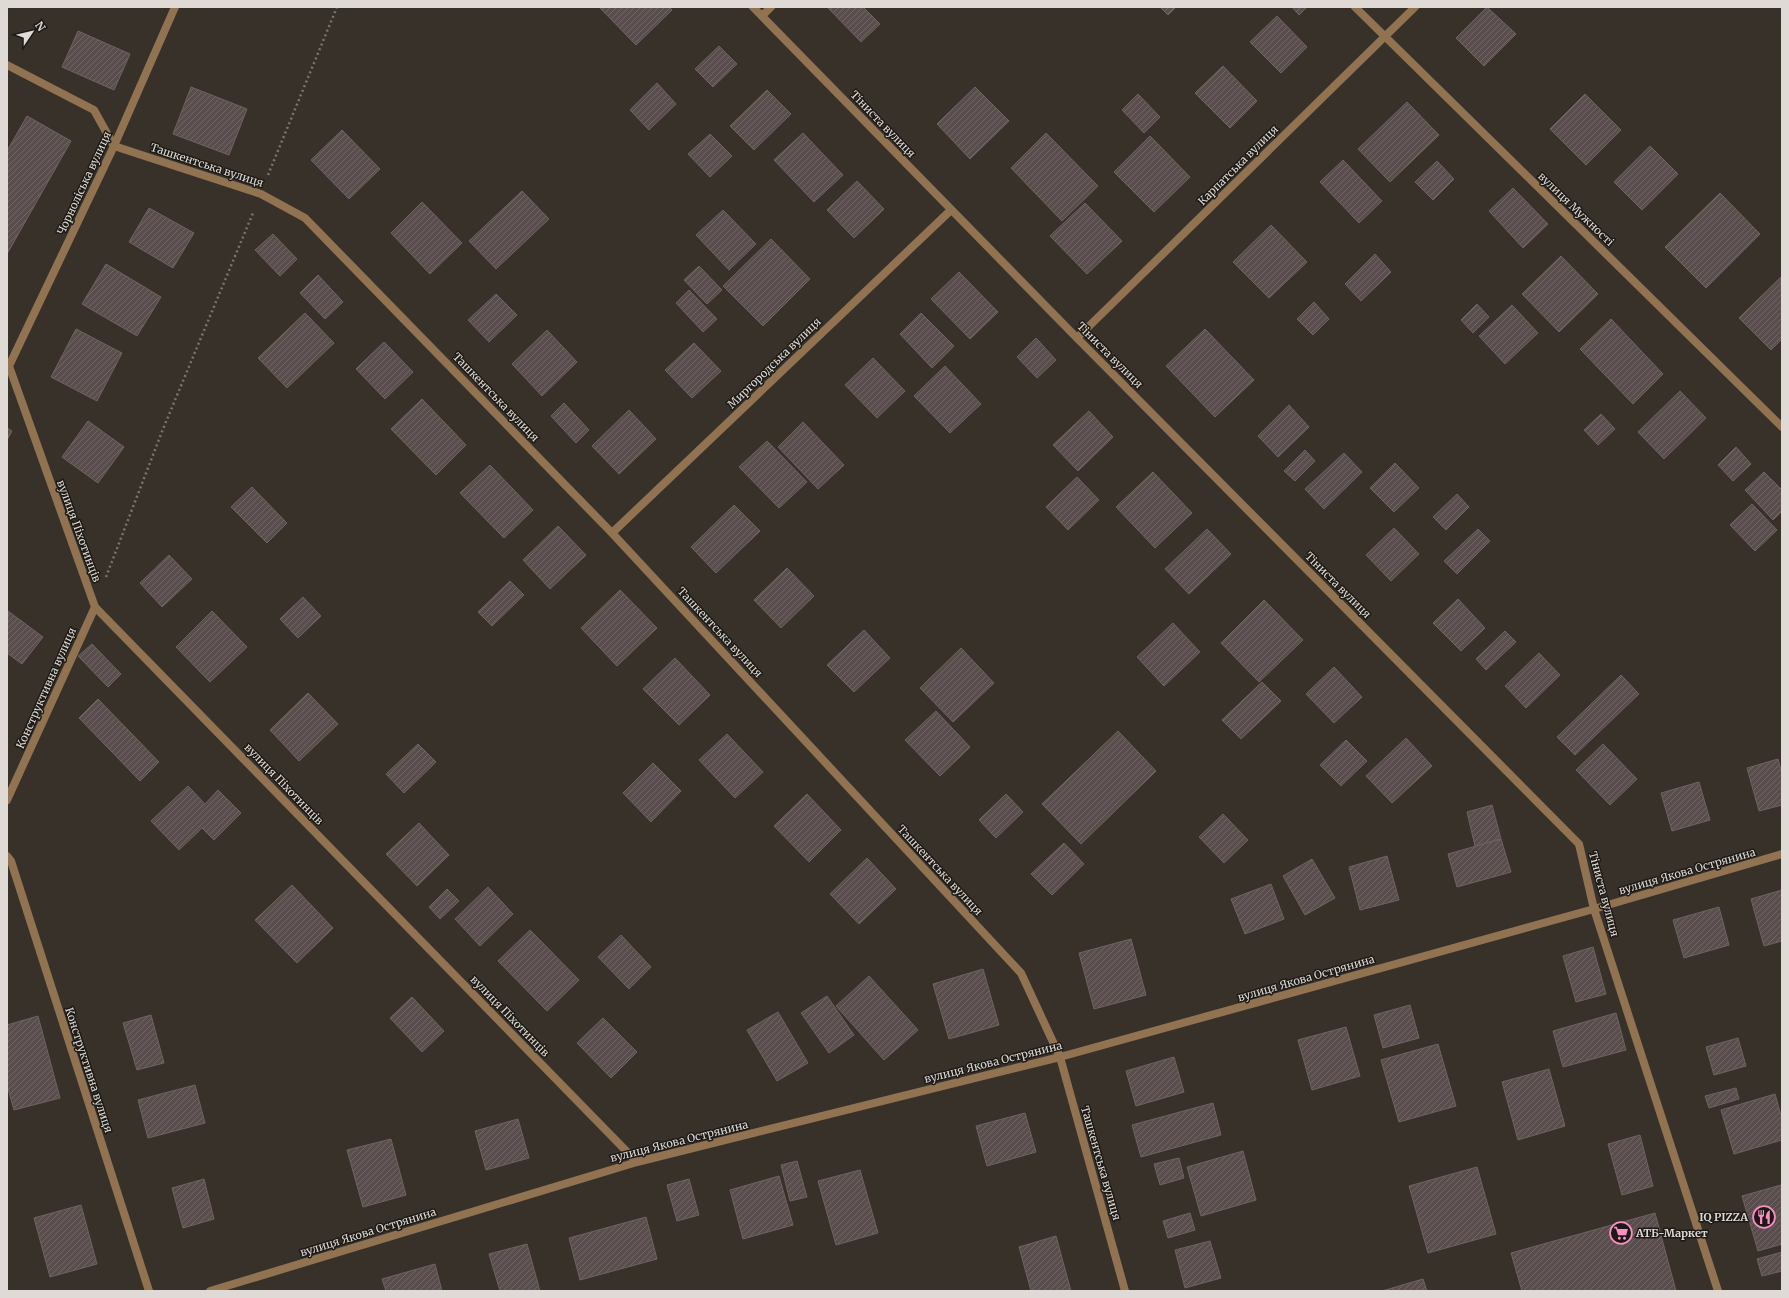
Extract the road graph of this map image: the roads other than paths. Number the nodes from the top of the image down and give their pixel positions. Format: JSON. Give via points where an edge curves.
{"nodes":[{"id":1,"x":175,"y":7,"type":"edge"},
{"id":2,"x":754,"y":7,"type":"edge"},
{"id":3,"x":771,"y":7,"type":"edge"},
{"id":4,"x":1355,"y":7,"type":"edge"},
{"id":5,"x":1415,"y":7,"type":"edge"},
{"id":6,"x":762,"y":16,"type":"junction"},
{"id":7,"x":1384,"y":37,"type":"junction"},
{"id":8,"x":7,"y":65,"type":"edge"},
{"id":9,"x":114,"y":146,"type":"junction"},
{"id":10,"x":951,"y":210,"type":"junction"},
{"id":11,"x":1077,"y":338,"type":"junction"},
{"id":12,"x":8,"y":366,"type":"edge"},
{"id":13,"x":1782,"y":427,"type":"edge"},
{"id":14,"x":612,"y":533,"type":"junction"},
{"id":15,"x":95,"y":606,"type":"junction"},
{"id":16,"x":7,"y":800,"type":"edge"},
{"id":17,"x":1782,"y":854,"type":"edge"},
{"id":18,"x":7,"y":856,"type":"edge"},
{"id":19,"x":1594,"y":909,"type":"junction"},
{"id":20,"x":1060,"y":1057,"type":"junction"},
{"id":21,"x":637,"y":1162,"type":"junction"},
{"id":22,"x":149,"y":1291,"type":"edge"},
{"id":23,"x":210,"y":1291,"type":"edge"},
{"id":24,"x":1125,"y":1291,"type":"edge"},
{"id":25,"x":1718,"y":1291,"type":"edge"}],
"edges":[{"from":1,"to":9,"type":"street","name":"Чорноліська вулиця"},
{"from":2,"to":6,"type":"street","name":"Тіниста вулиця"},
{"from":3,"to":6,"type":"street"},
{"from":4,"to":7,"type":"street","name":"вулиця Мужності"},
{"from":5,"to":7,"type":"street","name":"Карпатська вулиця"},
{"from":6,"to":10,"type":"street","name":"Тіниста вулиця"},
{"from":7,"to":11,"type":"street","name":"Карпатська вулиця"},
{"from":7,"to":13,"type":"street","name":"вулиця Мужності"},
{"from":8,"to":9,"type":"street","via":[[94,110]]},
{"from":9,"to":12,"type":"street","name":"Чорноліська вулиця"},
{"from":9,"to":14,"type":"street","name":"Ташкентська вулиця","via":[[261,194],[305,218]]},
{"from":10,"to":11,"type":"street","name":"Тіниста вулиця"},
{"from":10,"to":14,"type":"street","name":"Миргородська вулиця"},
{"from":11,"to":19,"type":"street","name":"Тіниста вулиця","via":[[1580,844]]},
{"from":12,"to":15,"type":"street","name":"вулиця Піхотинців"},
{"from":14,"to":20,"type":"street","name":"Ташкентська вулиця","via":[[1021,973]]},
{"from":15,"to":16,"type":"street","name":"Конструктивна вулиця"},
{"from":15,"to":21,"type":"street","name":"вулиця Піхотинців"},
{"from":17,"to":19,"type":"street","name":"вулиця Якова Острянина"},
{"from":18,"to":22,"type":"street","name":"Конструктивна вулиця","via":[[11,861]]},
{"from":19,"to":20,"type":"street","name":"вулиця Якова Острянина"},
{"from":19,"to":25,"type":"street","name":"Тіниста вулиця"},
{"from":20,"to":21,"type":"street","name":"вулиця Якова Острянина"},
{"from":20,"to":24,"type":"street","name":"Ташкентська вулиця"},
{"from":21,"to":23,"type":"street","name":"вулиця Якова Острянина"}]}
